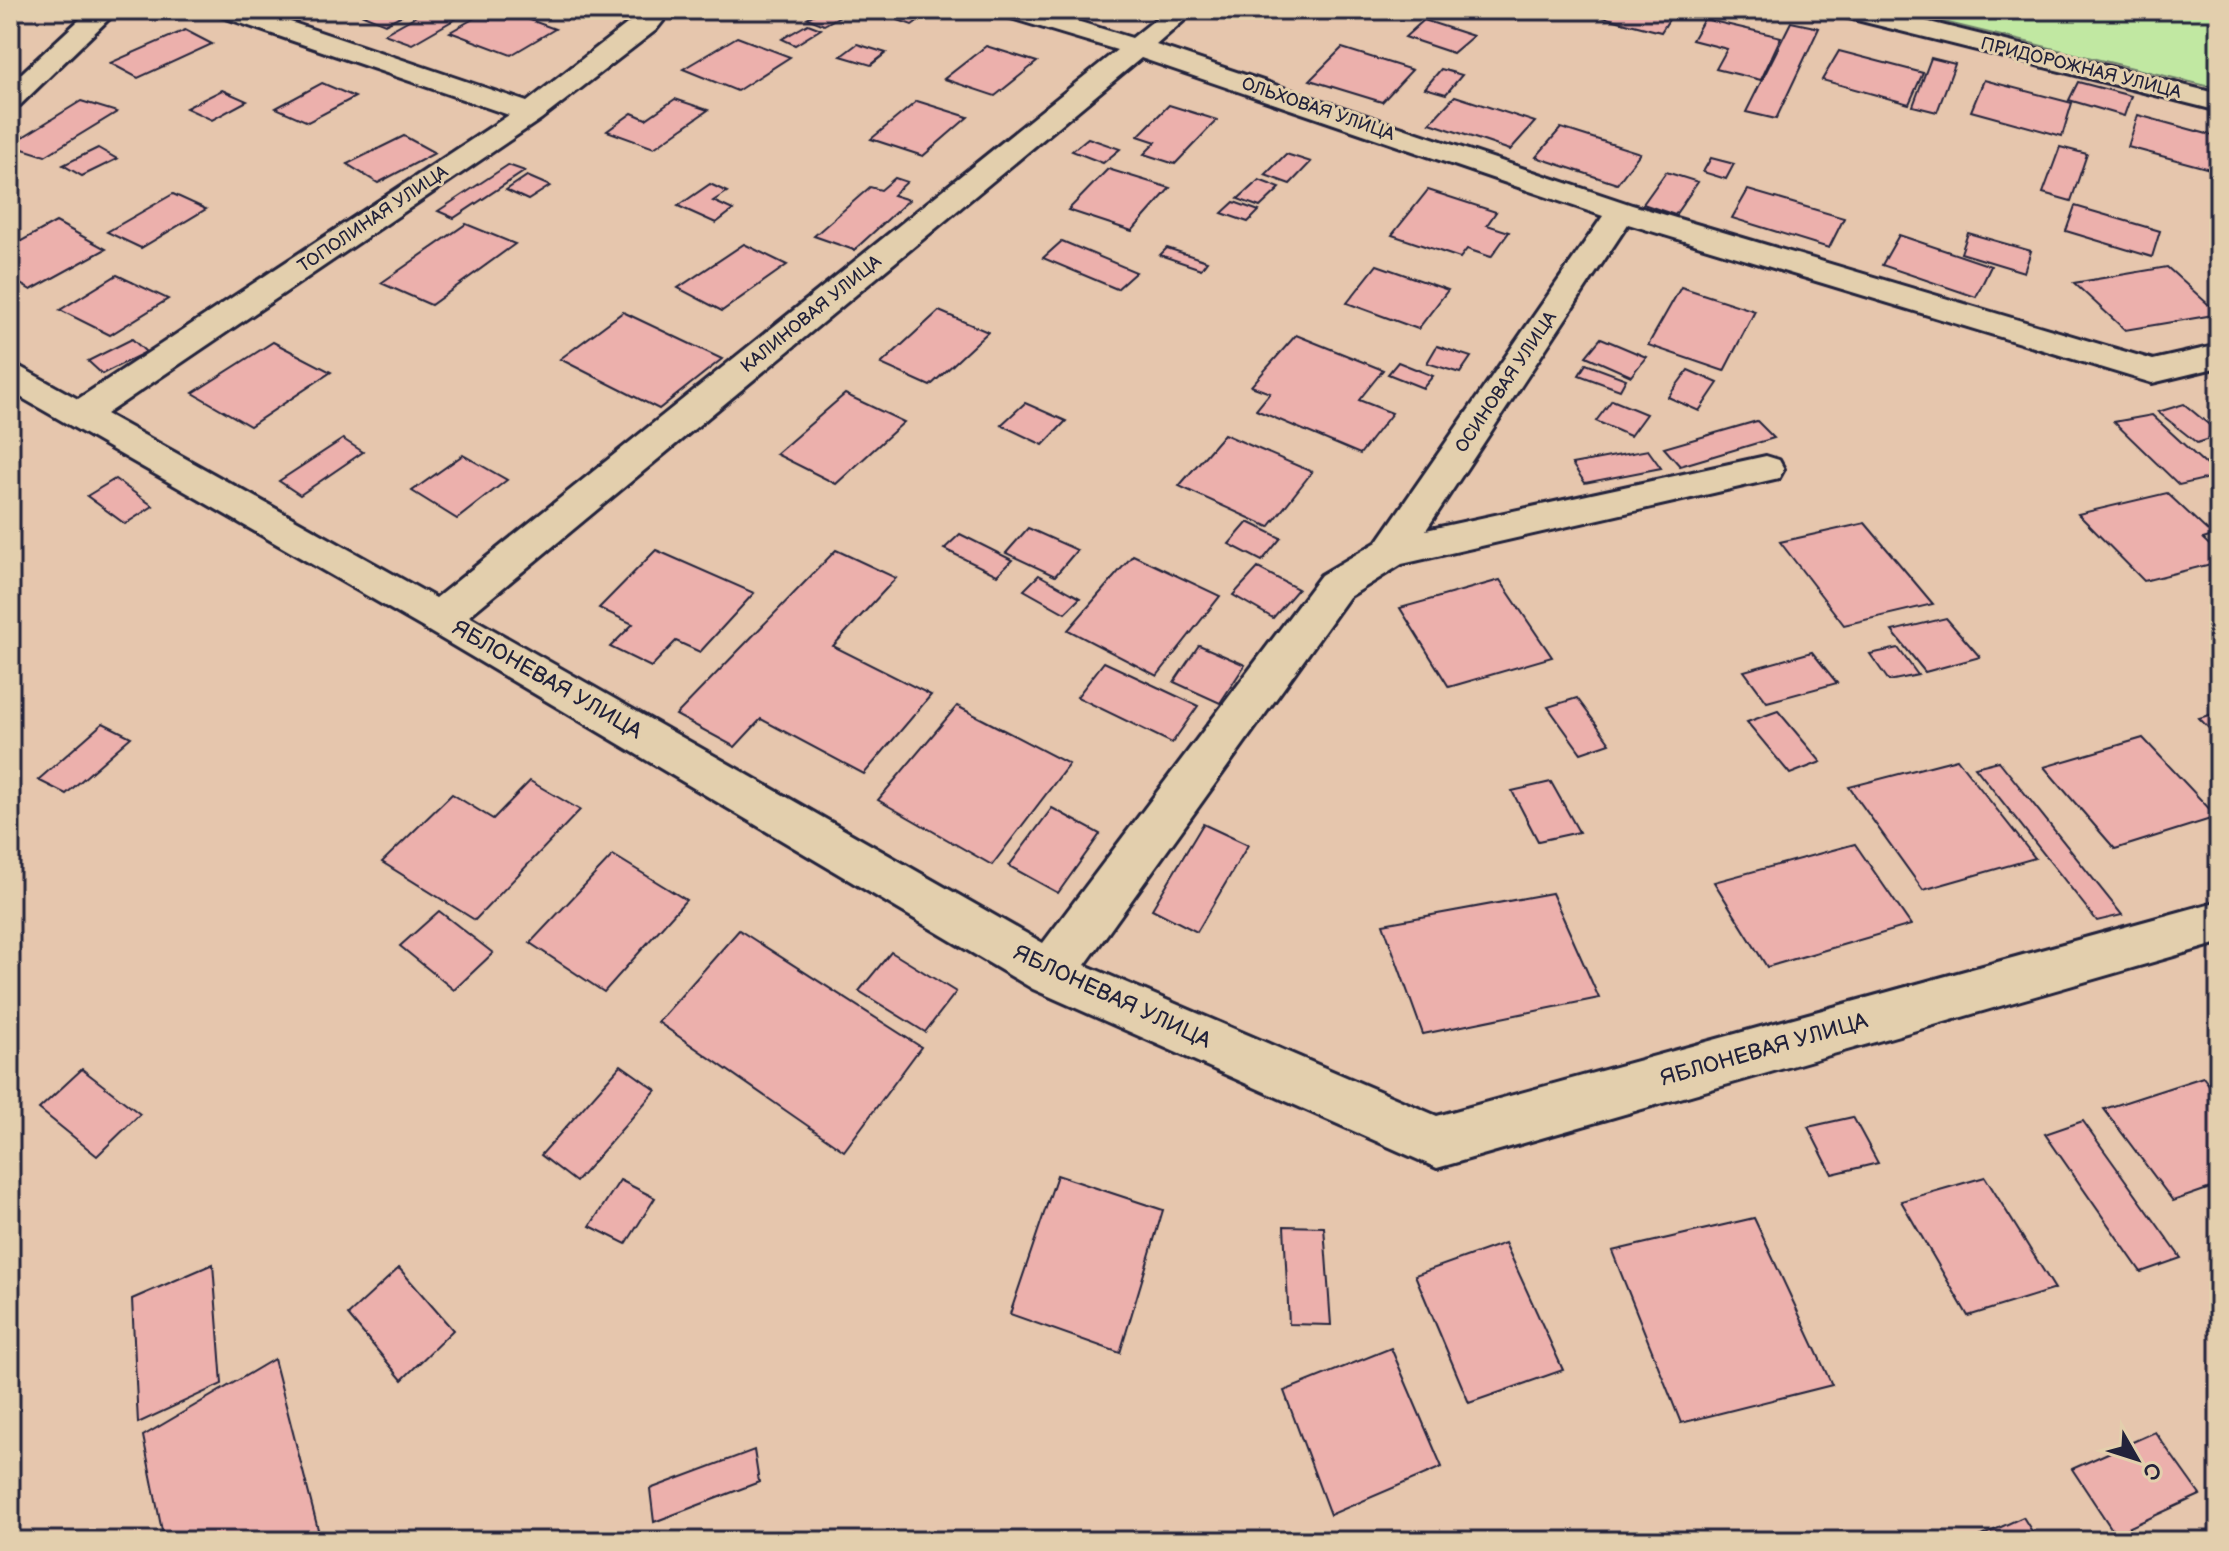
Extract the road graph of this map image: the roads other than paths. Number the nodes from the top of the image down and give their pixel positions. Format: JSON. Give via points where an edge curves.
{"nodes":[{"id":1,"x":105,"y":10,"type":"edge"},
{"id":2,"x":229,"y":10,"type":"edge"},
{"id":3,"x":659,"y":10,"type":"edge"},
{"id":4,"x":1013,"y":10,"type":"edge"},
{"id":5,"x":1183,"y":10,"type":"edge"},
{"id":6,"x":1850,"y":10,"type":"edge"},
{"id":7,"x":1138,"y":48,"type":"junction"},
{"id":8,"x":10,"y":99,"type":"edge"},
{"id":9,"x":2219,"y":103,"type":"edge"},
{"id":10,"x":531,"y":113,"type":"junction"},
{"id":11,"x":1621,"y":212,"type":"junction"},
{"id":12,"x":2219,"y":356,"type":"edge"},
{"id":13,"x":10,"y":376,"type":"edge"},
{"id":14,"x":78,"y":416,"type":"junction"},
{"id":15,"x":1766,"y":469,"type":"dead end"},
{"id":16,"x":1391,"y":552,"type":"junction"},
{"id":17,"x":439,"y":618,"type":"junction"},
{"id":18,"x":2219,"y":922,"type":"edge"},
{"id":19,"x":1050,"y":973,"type":"junction"}],
"edges":[{"from":1,"to":8,"type":"street"},
{"from":2,"to":10,"type":"street"},
{"from":3,"to":10,"type":"street","name":"ТОПОЛИНАЯ УЛИЦА"},
{"from":4,"to":7,"type":"street","name":"ОЛЬХОВАЯ УЛИЦА"},
{"from":5,"to":7,"type":"street","name":"КАЛИНОВАЯ УЛИЦА"},
{"from":6,"to":9,"type":"street","name":"ПРИДОРОЖНАЯ УЛИЦА"},
{"from":7,"to":11,"type":"street","name":"ОЛЬХОВАЯ УЛИЦА"},
{"from":7,"to":17,"type":"street","name":"КАЛИНОВАЯ УЛИЦА"},
{"from":10,"to":14,"type":"street","name":"ТОПОЛИНАЯ УЛИЦА"},
{"from":11,"to":12,"type":"street","name":"ОЛЬХОВАЯ УЛИЦА","via":[[2152,372]]},
{"from":11,"to":16,"type":"street","name":"ОСИНОВАЯ УЛИЦА"},
{"from":13,"to":14,"type":"street","name":"ЯБЛОНЕВАЯ УЛИЦА"},
{"from":14,"to":17,"type":"street","name":"ЯБЛОНЕВАЯ УЛИЦА"},
{"from":15,"to":16,"type":"street"},
{"from":16,"to":19,"type":"street","via":[[1335,586]]},
{"from":17,"to":19,"type":"street","name":"ЯБЛОНЕВАЯ УЛИЦА"},
{"from":18,"to":19,"type":"street","name":"ЯБЛОНЕВАЯ УЛИЦА","via":[[1437,1142]]}]}
